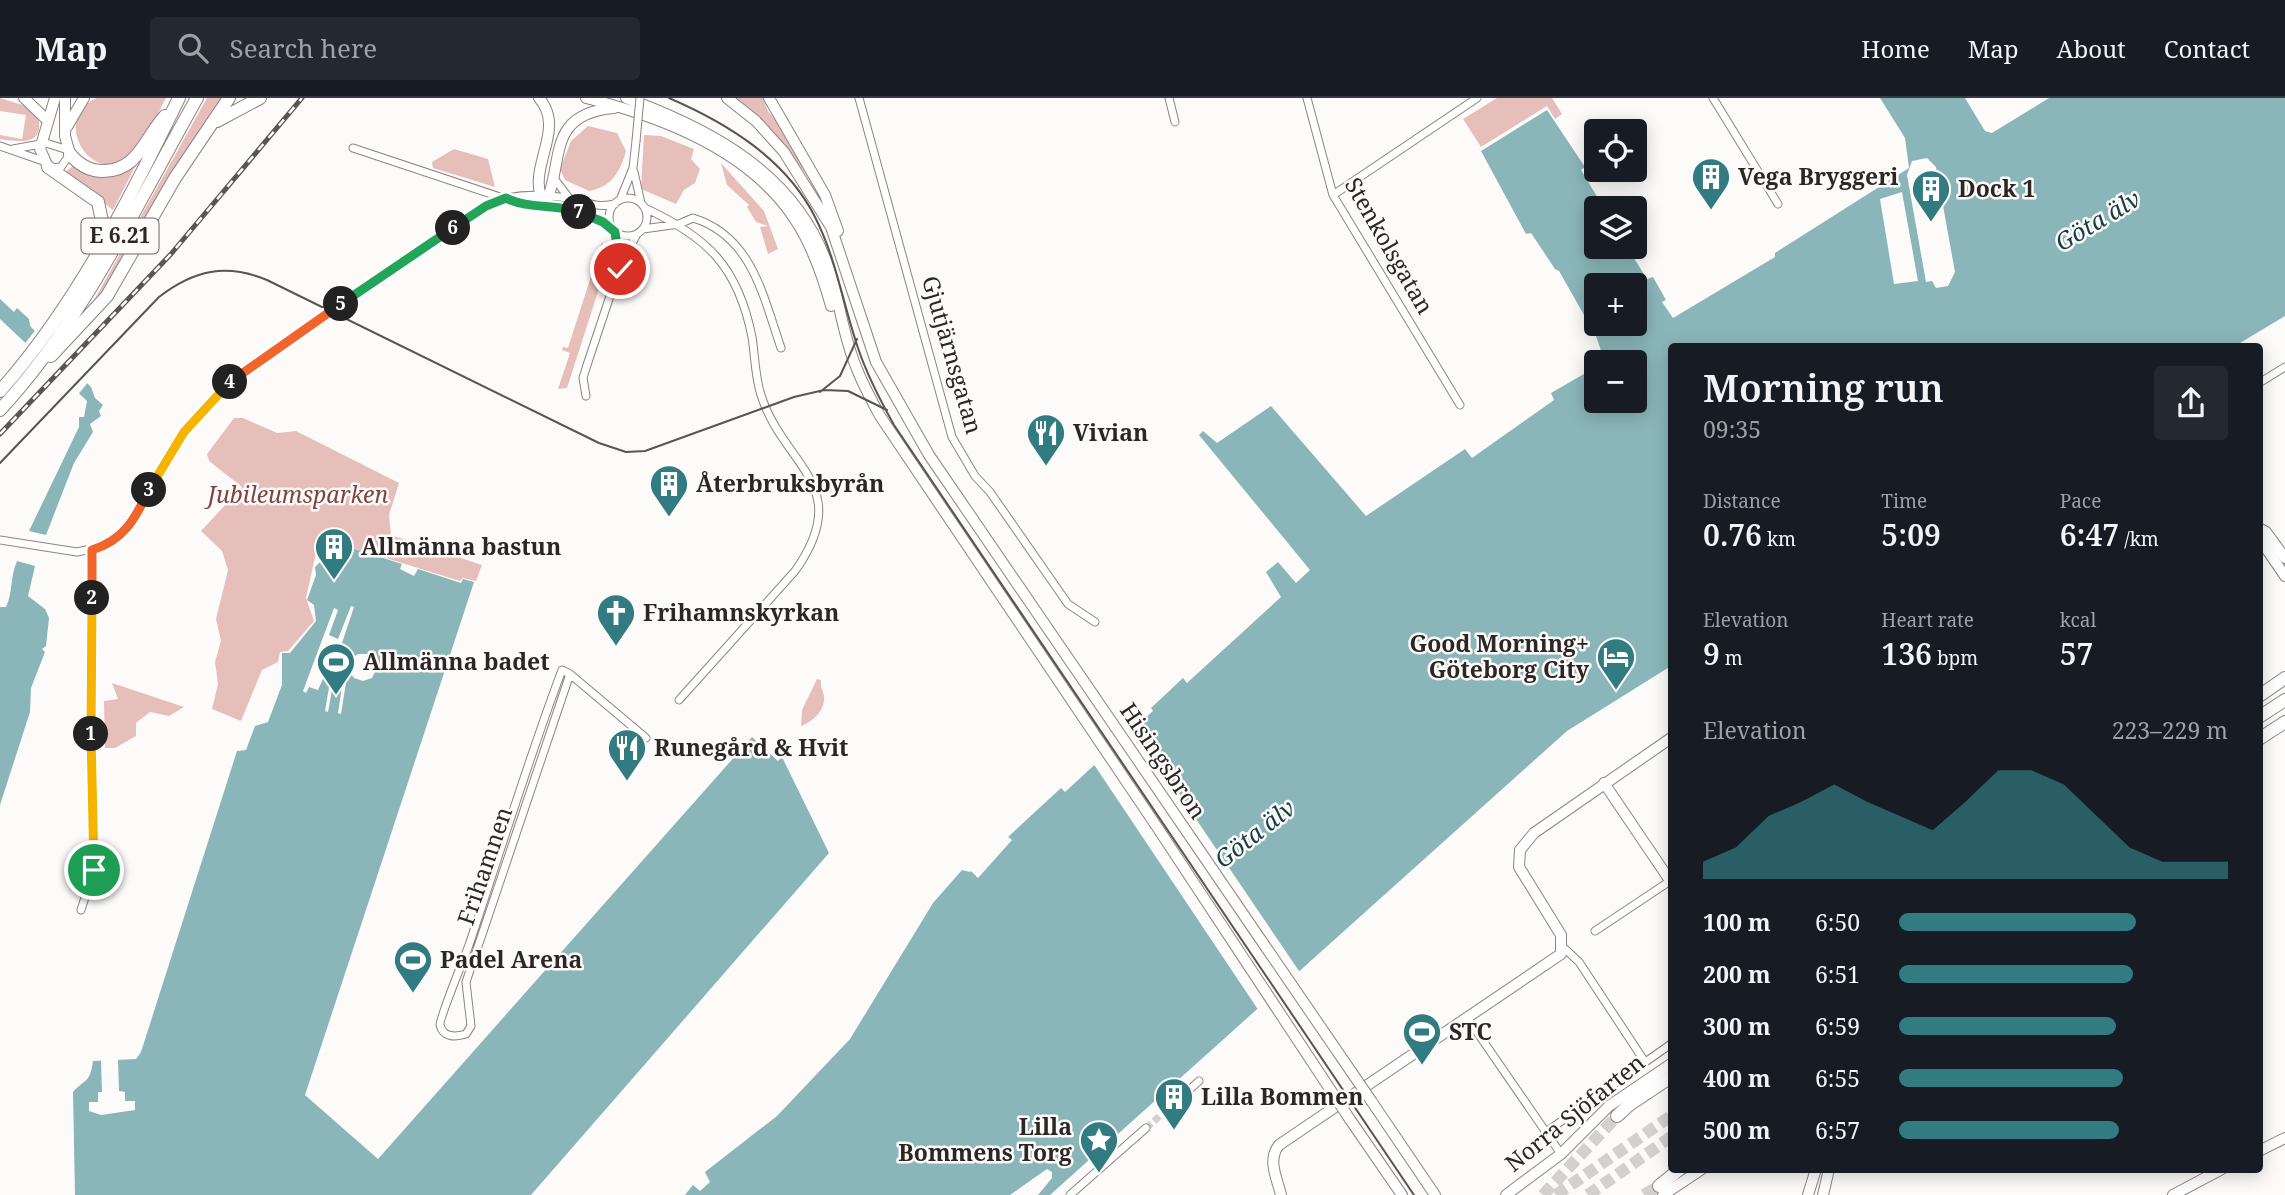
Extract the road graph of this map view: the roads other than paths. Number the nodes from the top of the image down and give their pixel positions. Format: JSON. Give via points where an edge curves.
{"nodes":[{"id":1,"x":24,"y":98,"type":"edge"},
{"id":2,"x":55,"y":98,"type":"edge"},
{"id":3,"x":65,"y":98,"type":"edge"},
{"id":4,"x":84,"y":98,"type":"edge"},
{"id":5,"x":197,"y":98,"type":"edge"},
{"id":6,"x":229,"y":98,"type":"edge"},
{"id":7,"x":260,"y":98,"type":"edge"},
{"id":8,"x":539,"y":98,"type":"edge"},
{"id":9,"x":586,"y":98,"type":"edge"},
{"id":10,"x":640,"y":98,"type":"edge"},
{"id":11,"x":727,"y":98,"type":"edge"},
{"id":12,"x":769,"y":98,"type":"edge"},
{"id":13,"x":859,"y":98,"type":"edge"},
{"id":14,"x":1169,"y":98,"type":"edge"},
{"id":15,"x":1307,"y":98,"type":"edge"},
{"id":16,"x":1477,"y":98,"type":"edge"},
{"id":17,"x":1713,"y":98,"type":"edge"},
{"id":18,"x":179,"y":99,"type":"edge"},
{"id":19,"x":623,"y":103,"type":"edge"},
{"id":20,"x":47,"y":120,"type":"junction"},
{"id":21,"x":1175,"y":121,"type":"dead end"},
{"id":22,"x":162,"y":125,"type":"junction"},
{"id":23,"x":211,"y":125,"type":"junction"},
{"id":24,"x":65,"y":133,"type":"junction"},
{"id":25,"x":40,"y":144,"type":"junction"},
{"id":26,"x":0,"y":146,"type":"edge"},
{"id":27,"x":353,"y":148,"type":"dead end"},
{"id":28,"x":13,"y":149,"type":"junction"},
{"id":29,"x":69,"y":153,"type":"junction"},
{"id":30,"x":46,"y":164,"type":"junction"},
{"id":31,"x":633,"y":168,"type":"junction"},
{"id":32,"x":552,"y":175,"type":"junction"},
{"id":33,"x":1333,"y":195,"type":"junction"},
{"id":34,"x":506,"y":198,"type":"junction"},
{"id":35,"x":544,"y":199,"type":"junction"},
{"id":36,"x":569,"y":199,"type":"junction"},
{"id":37,"x":617,"y":202,"type":"junction"},
{"id":38,"x":1778,"y":204,"type":"dead end"},
{"id":39,"x":643,"y":206,"type":"junction"},
{"id":40,"x":679,"y":224,"type":"junction"},
{"id":41,"x":614,"y":229,"type":"junction"},
{"id":42,"x":640,"y":232,"type":"junction"},
{"id":43,"x":840,"y":251,"type":"junction"},
{"id":44,"x":620,"y":269,"type":"junction"},
{"id":45,"x":61,"y":311,"type":"junction"},
{"id":46,"x":54,"y":340,"type":"junction"},
{"id":47,"x":781,"y":348,"type":"dead end"},
{"id":48,"x":32,"y":367,"type":"junction"},
{"id":49,"x":2285,"y":367,"type":"edge"},
{"id":50,"x":2263,"y":381,"type":"edge"},
{"id":51,"x":0,"y":391,"type":"edge"},
{"id":52,"x":586,"y":396,"type":"dead end"},
{"id":53,"x":1460,"y":405,"type":"dead end"},
{"id":54,"x":0,"y":410,"type":"edge"},
{"id":55,"x":2263,"y":530,"type":"edge"},
{"id":56,"x":0,"y":540,"type":"edge"},
{"id":57,"x":2263,"y":544,"type":"edge"},
{"id":58,"x":92,"y":550,"type":"junction"},
{"id":59,"x":2285,"y":558,"type":"edge"},
{"id":60,"x":2285,"y":576,"type":"edge"},
{"id":61,"x":1095,"y":622,"type":"dead end"},
{"id":62,"x":570,"y":674,"type":"junction"},
{"id":63,"x":2285,"y":678,"type":"edge"},
{"id":64,"x":2263,"y":693,"type":"edge"},
{"id":65,"x":680,"y":700,"type":"dead end"},
{"id":66,"x":2285,"y":700,"type":"edge"},
{"id":67,"x":2263,"y":714,"type":"edge"},
{"id":68,"x":2285,"y":722,"type":"edge"},
{"id":69,"x":2263,"y":736,"type":"edge"},
{"id":70,"x":646,"y":738,"type":"dead end"},
{"id":71,"x":1668,"y":739,"type":"edge"},
{"id":72,"x":1604,"y":783,"type":"junction"},
{"id":73,"x":1668,"y":878,"type":"edge"},
{"id":74,"x":1668,"y":884,"type":"edge"},
{"id":75,"x":81,"y":910,"type":"dead end"},
{"id":76,"x":1595,"y":932,"type":"dead end"},
{"id":77,"x":1563,"y":947,"type":"junction"},
{"id":78,"x":1468,"y":1019,"type":"junction"},
{"id":79,"x":1668,"y":1046,"type":"edge"},
{"id":80,"x":1645,"y":1062,"type":"junction"},
{"id":81,"x":1668,"y":1066,"type":"edge"},
{"id":82,"x":1668,"y":1079,"type":"edge"},
{"id":83,"x":1199,"y":1081,"type":"dead end"},
{"id":84,"x":1170,"y":1107,"type":"tunnel mouth"},
{"id":85,"x":1617,"y":1116,"type":"tunnel mouth"},
{"id":86,"x":1146,"y":1128,"type":"tunnel mouth"},
{"id":87,"x":1546,"y":1132,"type":"junction"},
{"id":88,"x":2285,"y":1138,"type":"edge"},
{"id":89,"x":2263,"y":1149,"type":"edge"},
{"id":90,"x":1561,"y":1154,"type":"junction"},
{"id":91,"x":1677,"y":1173,"type":"edge"},
{"id":92,"x":1695,"y":1173,"type":"edge"},
{"id":93,"x":1815,"y":1173,"type":"edge"},
{"id":94,"x":1828,"y":1173,"type":"edge"},
{"id":95,"x":2210,"y":1173,"type":"edge"},
{"id":96,"x":1661,"y":1191,"type":"edge"},
{"id":97,"x":1070,"y":1195,"type":"edge"},
{"id":98,"x":1281,"y":1195,"type":"edge"},
{"id":99,"x":1402,"y":1195,"type":"edge"},
{"id":100,"x":1436,"y":1195,"type":"edge"},
{"id":101,"x":1506,"y":1195,"type":"edge"},
{"id":102,"x":1808,"y":1195,"type":"edge"},
{"id":103,"x":1823,"y":1195,"type":"edge"},
{"id":104,"x":2173,"y":1195,"type":"edge"}],
"edges":[{"from":1,"to":20,"type":"main road"},
{"from":2,"to":20,"type":"main road"},
{"from":3,"to":24,"type":"main road"},
{"from":4,"to":24,"type":"main road"},
{"from":5,"to":46,"type":"highway","number":"E 6.21","via":[[80,306]]},
{"from":6,"to":23,"type":"highway"},
{"from":7,"to":23,"type":"highway"},
{"from":8,"to":35,"type":"main road","via":[[548,109],[551,125],[542,157]]},
{"from":9,"to":19,"type":"main road","name":"Hisingsbron"},
{"from":10,"to":31,"type":"street","bridge":true},
{"from":11,"to":43,"type":"main road","via":[[756,121],[798,172]]},
{"from":12,"to":43,"type":"main road","via":[[825,195]]},
{"from":13,"to":61,"type":"street","name":"Gjutjärnsgatan","via":[[952,437],[1068,604]]},
{"from":14,"to":21,"type":"street"},
{"from":15,"to":33,"type":"street","name":"Stenkolsgatan"},
{"from":16,"to":33,"type":"street"},
{"from":17,"to":38,"type":"street"},
{"from":18,"to":22,"type":"highway","number":"E 6.21"},
{"from":19,"to":32,"type":"main road","via":[[597,111],[569,129],[557,149]]},
{"from":19,"to":99,"type":"main road","name":"Hisingsbron","bridge":true,"via":[[710,144],[753,174],[796,220],[866,390],[913,468]]},
{"from":20,"to":25,"type":"main road"},
{"from":22,"to":29,"type":"highway","via":[[136,159],[122,168],[105,172],[87,169]]},
{"from":22,"to":45,"type":"highway","number":"E 6.21"},
{"from":23,"to":46,"type":"highway","via":[[107,296]]},
{"from":24,"to":29,"type":"main road"},
{"from":25,"to":28,"type":"street"},
{"from":25,"to":29,"type":"street","via":[[51,143]]},
{"from":25,"to":30,"type":"main road"},
{"from":26,"to":28,"type":"street"},
{"from":27,"to":34,"type":"street"},
{"from":28,"to":30,"type":"street"},
{"from":29,"to":30,"type":"street","via":[[61,167]]},
{"from":30,"to":45,"type":"highway","via":[[94,198],[102,212],[101,226],[64,293]]},
{"from":31,"to":37,"type":"street"},
{"from":31,"to":39,"type":"street"},
{"from":32,"to":35,"type":"main road"},
{"from":32,"to":36,"type":"street"},
{"from":33,"to":53,"type":"street","name":"Stenkolsgatan"},
{"from":34,"to":35,"type":"street"},
{"from":34,"to":58,"type":"street","via":[[468,217],[237,375],[184,432],[131,525]]},
{"from":35,"to":36,"type":"street"},
{"from":35,"to":41,"type":"street"},
{"from":36,"to":37,"type":"street","via":[[598,207]]},
{"from":37,"to":39,"type":"street","via":[[631,198]]},
{"from":37,"to":41,"type":"street","via":[[609,215]]},
{"from":39,"to":40,"type":"street"},
{"from":39,"to":42,"type":"street","via":[[648,219]]},
{"from":40,"to":42,"type":"street"},
{"from":40,"to":47,"type":"street","via":[[693,218],[707,222],[736,244],[758,279]]},
{"from":40,"to":65,"type":"street","via":[[712,249],[728,272],[751,334],[761,395],[816,489],[819,517],[812,547],[796,571]]},
{"from":41,"to":42,"type":"street","via":[[626,236]]},
{"from":41,"to":44,"type":"street"},
{"from":42,"to":44,"type":"street"},
{"from":43,"to":100,"type":"main road","name":"Hisingsbron","bridge":true,"via":[[876,362],[929,455]]},
{"from":44,"to":52,"type":"street","via":[[583,378]]},
{"from":45,"to":46,"type":"highway","number":"E 6.21"},
{"from":46,"to":48,"type":"highway","number":"E 6.21"},
{"from":48,"to":51,"type":"highway","number":"E 6.21"},
{"from":48,"to":54,"type":"highway","number":"E 6.21"},
{"from":49,"to":50,"type":"street"},
{"from":55,"to":59,"type":"main road"},
{"from":56,"to":58,"type":"street","via":[[49,549]]},
{"from":57,"to":60,"type":"main road"},
{"from":58,"to":75,"type":"street","via":[[94,870]]},
{"from":62,"to":62,"type":"street","name":"Frihamnen","via":[[562,670],[464,962],[442,1014],[440,1025],[445,1034],[466,1034],[471,1026],[466,982]]},
{"from":62,"to":70,"type":"street"},
{"from":63,"to":64,"type":"highway"},
{"from":66,"to":67,"type":"highway"},
{"from":68,"to":69,"type":"highway"},
{"from":71,"to":72,"type":"main road"},
{"from":72,"to":73,"type":"main road"},
{"from":72,"to":77,"type":"main road","via":[[1528,838],[1518,856],[1524,879],[1556,927]]},
{"from":74,"to":76,"type":"street"},
{"from":77,"to":78,"type":"main road","via":[[1558,957]]},
{"from":77,"to":80,"type":"street","via":[[1579,962]]},
{"from":78,"to":87,"type":"street"},
{"from":78,"to":98,"type":"main road","via":[[1279,1145],[1272,1154]]},
{"from":79,"to":80,"type":"street"},
{"from":80,"to":87,"type":"street"},
{"from":81,"to":90,"type":"main road","name":"Norra Sjöfarten","via":[[1609,1106]]},
{"from":82,"to":85,"type":"highway"},
{"from":83,"to":84,"type":"street"},
{"from":86,"to":97,"type":"street"},
{"from":87,"to":90,"type":"street"},
{"from":88,"to":89,"type":"main road"},
{"from":90,"to":101,"type":"main road","name":"Norra Sjöfarten"},
{"from":91,"to":96,"type":"highway"},
{"from":92,"to":96,"type":"main road"},
{"from":93,"to":102,"type":"main road"},
{"from":94,"to":103,"type":"main road"},
{"from":95,"to":104,"type":"main road"}]}
